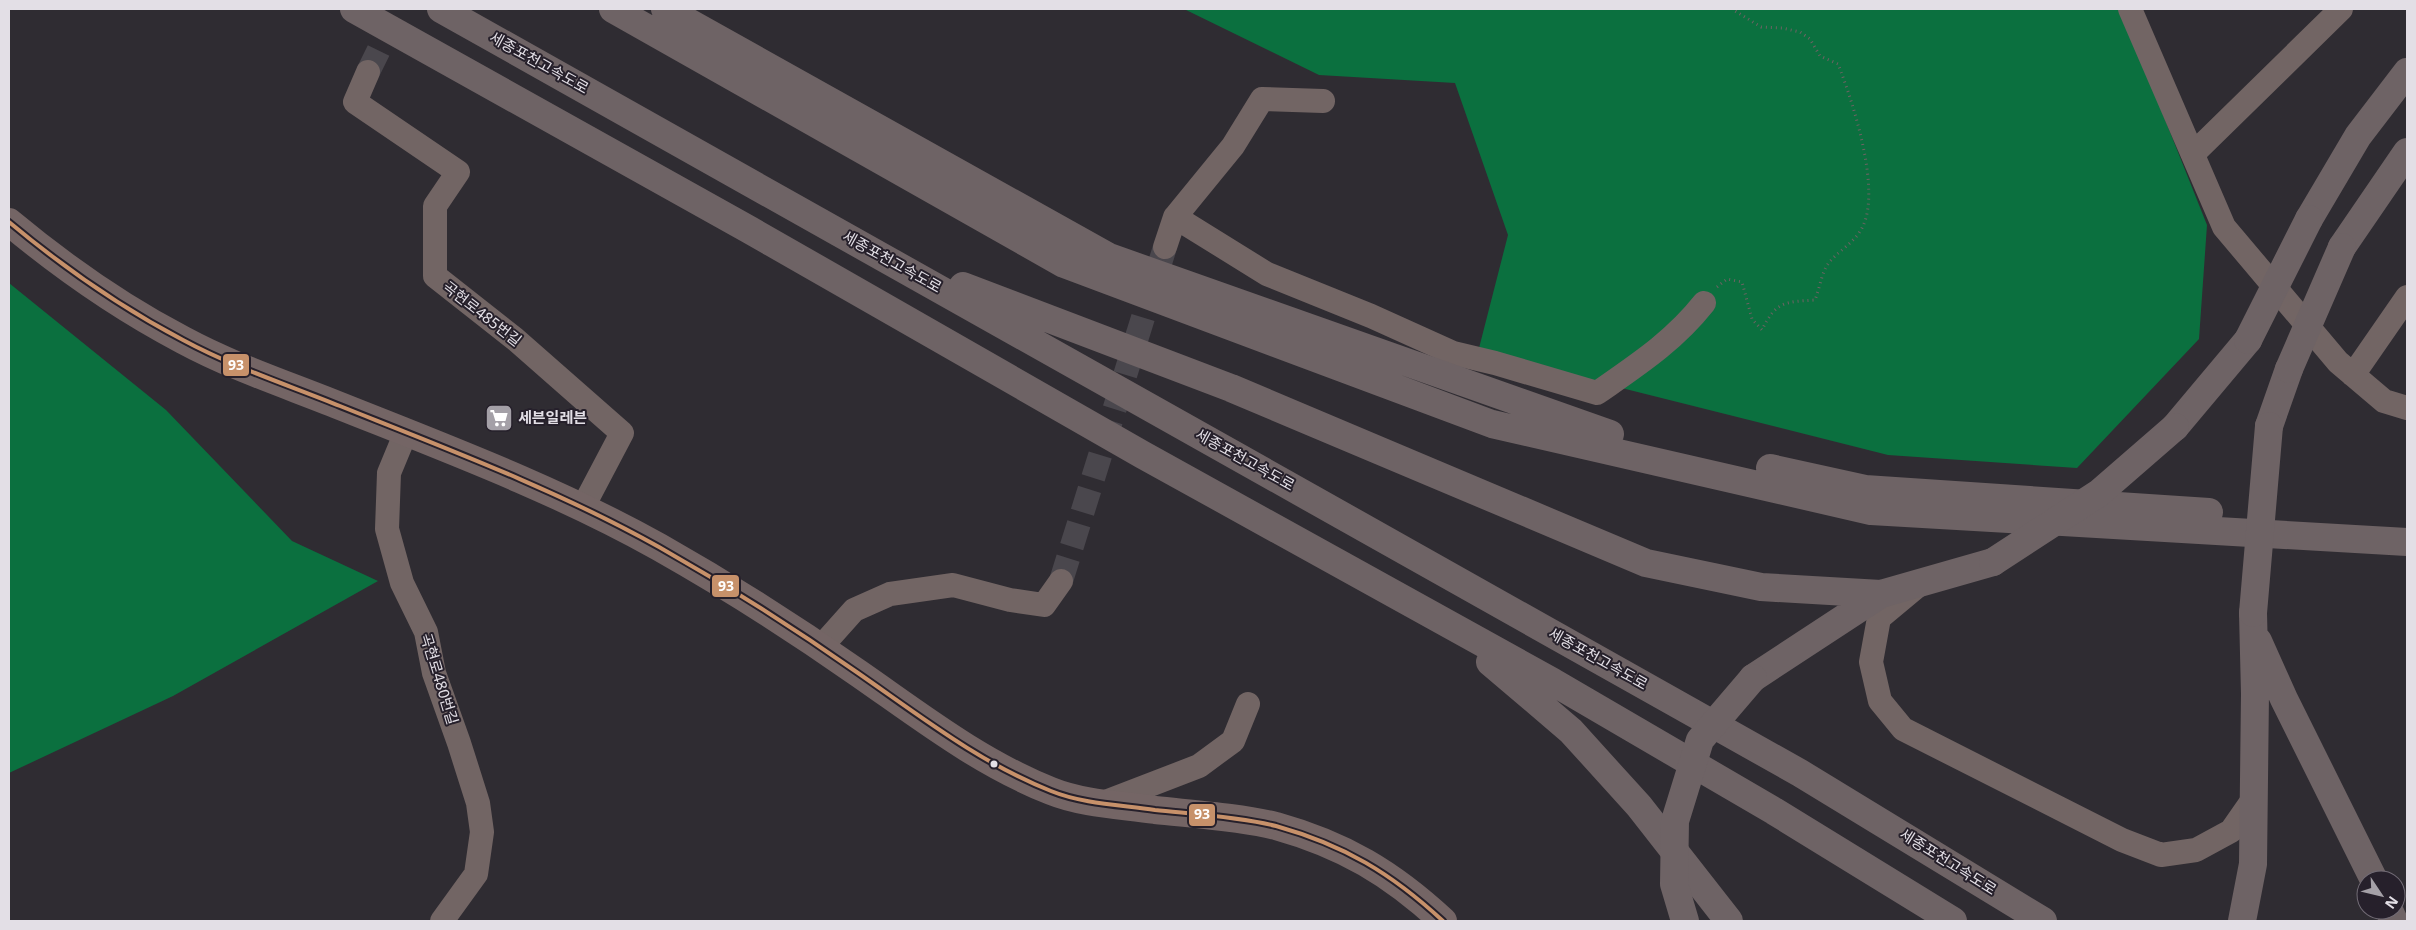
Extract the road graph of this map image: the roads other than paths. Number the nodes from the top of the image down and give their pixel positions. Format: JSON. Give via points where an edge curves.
{"nodes":[{"id":1,"x":354,"y":9,"type":"edge"},
{"id":2,"x":441,"y":9,"type":"edge"},
{"id":3,"x":613,"y":9,"type":"edge"},
{"id":4,"x":665,"y":9,"type":"edge"},
{"id":5,"x":2130,"y":9,"type":"edge"},
{"id":6,"x":2341,"y":9,"type":"edge"},
{"id":7,"x":368,"y":72,"type":"tunnel mouth"},
{"id":8,"x":2407,"y":72,"type":"edge"},
{"id":9,"x":1323,"y":101,"type":"dead end"},
{"id":10,"x":2407,"y":152,"type":"edge"},
{"id":11,"x":2193,"y":154,"type":"junction"},
{"id":12,"x":1174,"y":216,"type":"junction"},
{"id":13,"x":9,"y":222,"type":"edge"},
{"id":14,"x":1165,"y":247,"type":"tunnel mouth"},
{"id":15,"x":878,"y":254,"type":"junction"},
{"id":16,"x":2407,"y":297,"type":"edge"},
{"id":17,"x":1704,"y":303,"type":"road end"},
{"id":18,"x":2353,"y":375,"type":"junction"},
{"id":19,"x":2407,"y":408,"type":"edge"},
{"id":20,"x":406,"y":432,"type":"junction"},
{"id":21,"x":583,"y":507,"type":"junction"},
{"id":22,"x":2407,"y":525,"type":"edge"},
{"id":23,"x":2407,"y":542,"type":"edge"},
{"id":24,"x":1369,"y":580,"type":"junction"},
{"id":25,"x":1061,"y":581,"type":"tunnel mouth"},
{"id":26,"x":1922,"y":582,"type":"junction"},
{"id":27,"x":1881,"y":594,"type":"junction"},
{"id":28,"x":2252,"y":621,"type":"junction"},
{"id":29,"x":821,"y":647,"type":"junction"},
{"id":30,"x":1248,"y":704,"type":"dead end"},
{"id":31,"x":2254,"y":798,"type":"junction"},
{"id":32,"x":1103,"y":803,"type":"junction"},
{"id":33,"x":2369,"y":870,"type":"edge"},
{"id":34,"x":442,"y":921,"type":"edge"},
{"id":35,"x":1443,"y":921,"type":"edge"},
{"id":36,"x":1686,"y":921,"type":"edge"},
{"id":37,"x":1729,"y":921,"type":"edge"},
{"id":38,"x":1953,"y":921,"type":"edge"},
{"id":39,"x":2043,"y":921,"type":"edge"},
{"id":40,"x":2242,"y":921,"type":"edge"}],
"edges":[{"from":1,"to":24,"type":"highway"},
{"from":2,"to":15,"type":"highway","name":"세종포천고속도로"},
{"from":3,"to":23,"type":"highway","via":[[1064,264],[1492,424],[1871,511]]},
{"from":4,"to":22,"type":"highway","via":[[1109,257],[1599,432],[1865,489]]},
{"from":5,"to":11,"type":"street"},
{"from":6,"to":11,"type":"street"},
{"from":7,"to":21,"type":"street","name":"곡현로485번길","via":[[355,102],[458,172],[435,206],[434,276],[515,339],[622,433]]},
{"from":8,"to":26,"type":"highway","bridge":true,"via":[[2358,136],[2309,219],[2248,340],[2175,427],[2099,493],[1993,562]]},
{"from":9,"to":12,"type":"street","via":[[1262,99],[1233,146]]},
{"from":10,"to":28,"type":"highway","bridge":true,"via":[[2342,247],[2289,369],[2269,426]]},
{"from":11,"to":18,"type":"street","via":[[2224,227],[2338,362]]},
{"from":12,"to":14,"type":"street"},
{"from":12,"to":17,"type":"street","via":[[1267,274],[1453,353],[1495,362],[1596,393],[1678,334]]},
{"from":13,"to":20,"type":"main road","via":[[52,258],[116,302],[186,342]]},
{"from":15,"to":27,"type":"highway","via":[[1231,388],[1646,562],[1761,587]]},
{"from":15,"to":39,"type":"highway","name":"세종포천고속도로","via":[[1800,773]]},
{"from":16,"to":18,"type":"street"},
{"from":18,"to":19,"type":"street","via":[[2384,401]]},
{"from":20,"to":21,"type":"main road"},
{"from":20,"to":34,"type":"street","name":"곡현로480번길","via":[[388,473],[387,529],[402,583],[426,632],[434,673],[478,803],[482,832],[476,874]]},
{"from":21,"to":29,"type":"main road","via":[[659,547]]},
{"from":24,"to":37,"type":"highway","via":[[1500,669],[1570,732],[1639,806]]},
{"from":24,"to":38,"type":"highway","via":[[1706,771]]},
{"from":25,"to":29,"type":"street","via":[[1044,605],[1010,600],[953,584],[890,594],[854,610]]},
{"from":26,"to":27,"type":"highway"},
{"from":26,"to":31,"type":"street","via":[[1879,618],[1871,662],[1880,701],[1903,729],[2122,840],[2161,855],[2196,850],[2231,831]]},
{"from":27,"to":36,"type":"highway","bridge":true,"via":[[1753,678],[1700,740],[1675,821],[1674,884]]},
{"from":28,"to":31,"type":"highway"},
{"from":28,"to":33,"type":"highway","via":[[2284,699]]},
{"from":29,"to":32,"type":"main road","via":[[963,746],[1012,775],[1057,794]]},
{"from":30,"to":32,"type":"street","via":[[1233,741],[1199,766]]},
{"from":31,"to":40,"type":"highway","via":[[2253,864]]},
{"from":32,"to":35,"type":"main road","via":[[1272,825],[1324,842],[1363,859],[1414,894]]}]}
